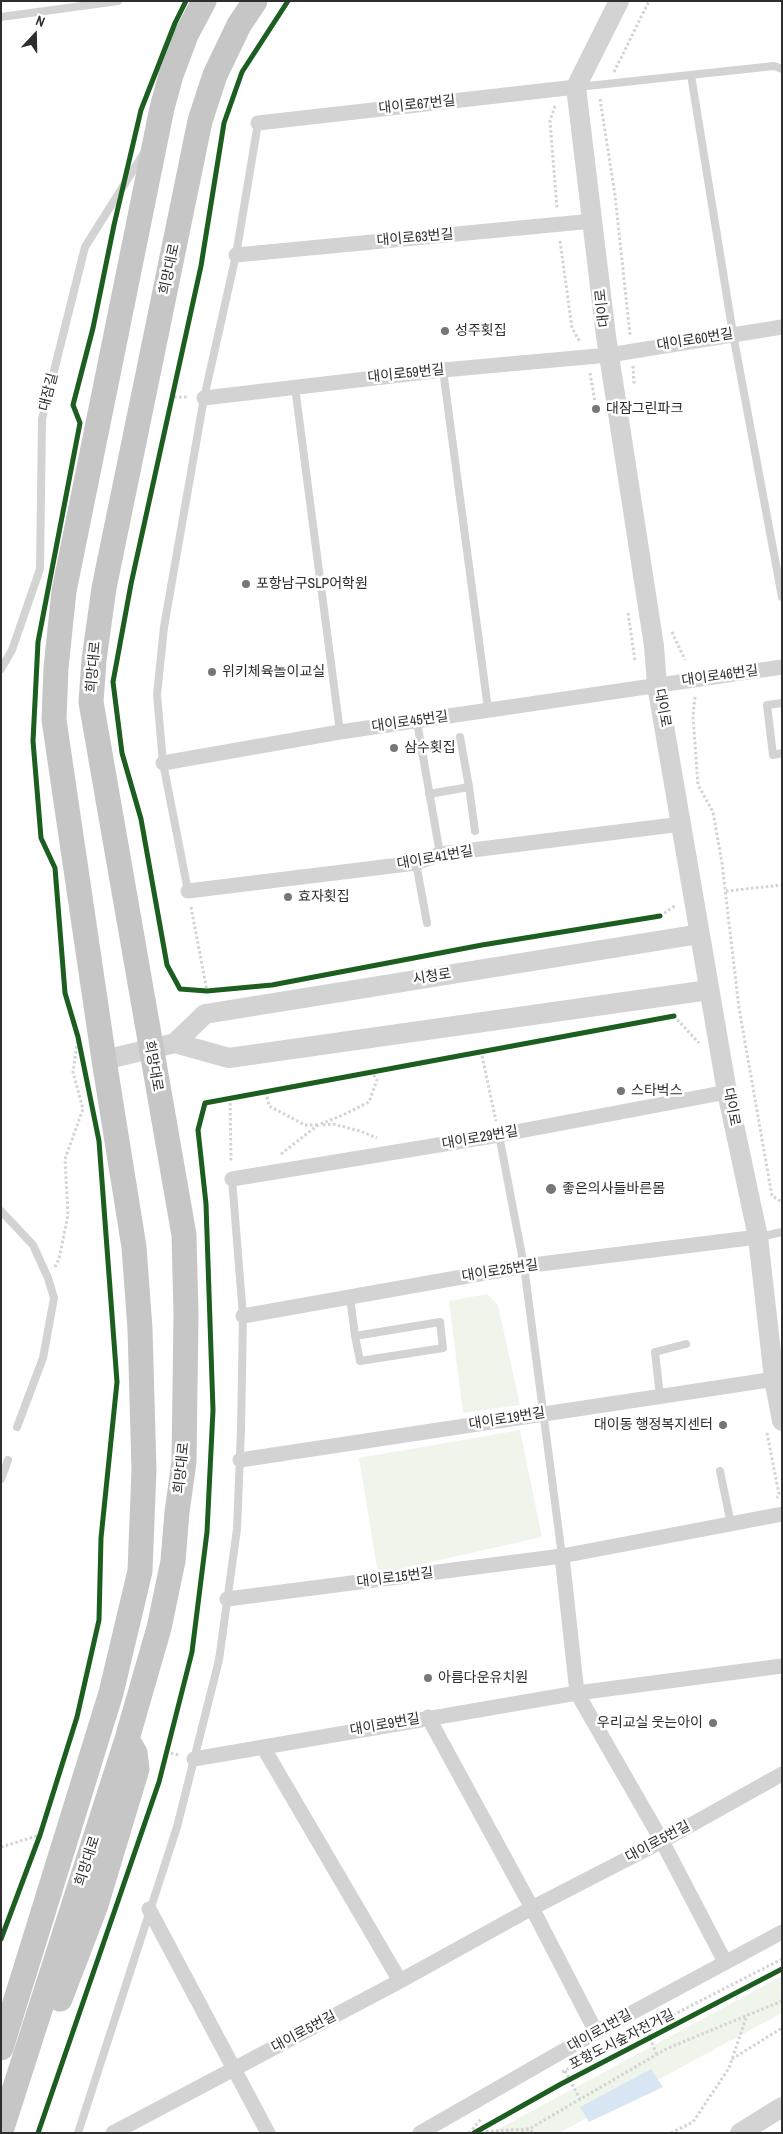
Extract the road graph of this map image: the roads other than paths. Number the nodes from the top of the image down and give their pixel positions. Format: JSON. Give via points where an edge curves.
{"nodes":[{"id":1,"x":118,"y":1,"type":"edge"},
{"id":2,"x":204,"y":1,"type":"edge"},
{"id":3,"x":255,"y":1,"type":"edge"},
{"id":4,"x":619,"y":1,"type":"edge"},
{"id":5,"x":1,"y":17,"type":"edge"},
{"id":6,"x":782,"y":69,"type":"edge"},
{"id":7,"x":691,"y":74,"type":"junction"},
{"id":8,"x":576,"y":87,"type":"junction"},
{"id":9,"x":258,"y":123,"type":"joint"},
{"id":10,"x":157,"y":131,"type":"junction"},
{"id":11,"x":594,"y":221,"type":"junction"},
{"id":12,"x":236,"y":254,"type":"junction"},
{"id":13,"x":782,"y":327,"type":"edge"},
{"id":14,"x":733,"y":334,"type":"junction"},
{"id":15,"x":609,"y":355,"type":"junction"},
{"id":16,"x":443,"y":370,"type":"junction"},
{"id":17,"x":295,"y":387,"type":"junction"},
{"id":18,"x":204,"y":398,"type":"junction"},
{"id":19,"x":782,"y":597,"type":"edge"},
{"id":20,"x":782,"y":667,"type":"edge"},
{"id":21,"x":1,"y":669,"type":"edge"},
{"id":22,"x":658,"y":684,"type":"junction"},
{"id":23,"x":782,"y":703,"type":"edge"},
{"id":24,"x":488,"y":709,"type":"junction"},
{"id":25,"x":417,"y":722,"type":"junction"},
{"id":26,"x":340,"y":732,"type":"junction"},
{"id":27,"x":460,"y":737,"type":"dead end"},
{"id":28,"x":782,"y":753,"type":"edge"},
{"id":29,"x":163,"y":763,"type":"junction"},
{"id":30,"x":469,"y":787,"type":"junction"},
{"id":31,"x":429,"y":794,"type":"junction"},
{"id":32,"x":682,"y":824,"type":"junction"},
{"id":33,"x":474,"y":831,"type":"dead end"},
{"id":34,"x":440,"y":854,"type":"junction"},
{"id":35,"x":416,"y":862,"type":"junction"},
{"id":36,"x":188,"y":892,"type":"joint"},
{"id":37,"x":427,"y":923,"type":"dead end"},
{"id":38,"x":700,"y":934,"type":"junction"},
{"id":39,"x":710,"y":990,"type":"junction"},
{"id":40,"x":175,"y":1043,"type":"junction"},
{"id":41,"x":150,"y":1050,"type":"junction"},
{"id":42,"x":93,"y":1058,"type":"junction"},
{"id":43,"x":728,"y":1092,"type":"junction"},
{"id":44,"x":499,"y":1135,"type":"junction"},
{"id":45,"x":232,"y":1179,"type":"joint"},
{"id":46,"x":1,"y":1211,"type":"edge"},
{"id":47,"x":782,"y":1232,"type":"edge"},
{"id":48,"x":758,"y":1238,"type":"junction"},
{"id":49,"x":524,"y":1266,"type":"junction"},
{"id":50,"x":350,"y":1297,"type":"junction"},
{"id":51,"x":244,"y":1316,"type":"junction"},
{"id":52,"x":355,"y":1336,"type":"junction"},
{"id":53,"x":686,"y":1344,"type":"dead end"},
{"id":54,"x":778,"y":1379,"type":"edge"},
{"id":55,"x":660,"y":1396,"type":"junction"},
{"id":56,"x":544,"y":1413,"type":"junction"},
{"id":57,"x":774,"y":1425,"type":"edge"},
{"id":58,"x":17,"y":1427,"type":"dead end"},
{"id":59,"x":8,"y":1460,"type":"dead end"},
{"id":60,"x":240,"y":1460,"type":"junction"},
{"id":61,"x":720,"y":1471,"type":"dead end"},
{"id":62,"x":1,"y":1479,"type":"edge"},
{"id":63,"x":778,"y":1508,"type":"edge"},
{"id":64,"x":732,"y":1524,"type":"junction"},
{"id":65,"x":562,"y":1556,"type":"junction"},
{"id":66,"x":227,"y":1599,"type":"junction"},
{"id":67,"x":782,"y":1666,"type":"edge"},
{"id":68,"x":577,"y":1693,"type":"junction"},
{"id":69,"x":428,"y":1717,"type":"junction"},
{"id":70,"x":100,"y":1729,"type":"junction"},
{"id":71,"x":127,"y":1739,"type":"junction"},
{"id":72,"x":264,"y":1747,"type":"junction"},
{"id":73,"x":194,"y":1759,"type":"junction"},
{"id":74,"x":782,"y":1774,"type":"edge"},
{"id":75,"x":662,"y":1841,"type":"junction"},
{"id":76,"x":532,"y":1908,"type":"junction"},
{"id":77,"x":149,"y":1909,"type":"junction"},
{"id":78,"x":782,"y":1932,"type":"edge"},
{"id":79,"x":725,"y":1962,"type":"junction"},
{"id":80,"x":400,"y":1981,"type":"junction"},
{"id":81,"x":1,"y":1989,"type":"edge"},
{"id":82,"x":596,"y":2032,"type":"junction"},
{"id":83,"x":1,"y":2048,"type":"edge"},
{"id":84,"x":234,"y":2069,"type":"junction"},
{"id":85,"x":782,"y":2107,"type":"edge"},
{"id":86,"x":1,"y":2131,"type":"edge"},
{"id":87,"x":10,"y":2133,"type":"edge"},
{"id":88,"x":78,"y":2133,"type":"edge"},
{"id":89,"x":113,"y":2133,"type":"edge"},
{"id":90,"x":268,"y":2133,"type":"edge"},
{"id":91,"x":420,"y":2133,"type":"edge"},
{"id":92,"x":740,"y":2133,"type":"edge"}],
"edges":[{"from":1,"to":5,"type":"lane"},
{"from":2,"to":10,"type":"main road","name":"희망대로","via":[[186,35],[171,75]]},
{"from":3,"to":41,"type":"main road","name":"희망대로","via":[[215,75],[200,122],[104,588],[94,660],[91,702]]},
{"from":4,"to":8,"type":"street"},
{"from":6,"to":7,"type":"lane","via":[[774,66]]},
{"from":7,"to":8,"type":"lane"},
{"from":7,"to":14,"type":"lane"},
{"from":8,"to":9,"type":"street","name":"대이로67번길"},
{"from":8,"to":11,"type":"street","name":"대이로"},
{"from":9,"to":12,"type":"lane"},
{"from":10,"to":21,"type":"lane","name":"대잠길","via":[[85,247],[42,419],[40,569],[12,650]]},
{"from":10,"to":42,"type":"main road","name":"희망대로","via":[[64,591],[56,668],[54,720]]},
{"from":11,"to":12,"type":"street","name":"대이로63번길"},
{"from":11,"to":15,"type":"street","name":"대이로"},
{"from":12,"to":18,"type":"lane"},
{"from":13,"to":14,"type":"street","name":"대이로60번길"},
{"from":14,"to":15,"type":"street","name":"대이로60번길"},
{"from":14,"to":19,"type":"lane"},
{"from":15,"to":16,"type":"street","name":"대이로59번길"},
{"from":15,"to":22,"type":"street","name":"대이로"},
{"from":16,"to":17,"type":"street","name":"대이로59번길"},
{"from":16,"to":24,"type":"lane"},
{"from":17,"to":18,"type":"street","name":"대이로59번길"},
{"from":17,"to":26,"type":"lane"},
{"from":18,"to":29,"type":"lane","via":[[164,627],[157,696]]},
{"from":20,"to":22,"type":"street","name":"대이로46번길"},
{"from":22,"to":24,"type":"street","name":"대이로45번길"},
{"from":22,"to":32,"type":"street","name":"대이로"},
{"from":23,"to":28,"type":"lane","via":[[767,705],[773,755]]},
{"from":24,"to":25,"type":"street","name":"대이로45번길"},
{"from":25,"to":26,"type":"street","name":"대이로45번길"},
{"from":25,"to":31,"type":"lane"},
{"from":26,"to":29,"type":"street","name":"대이로45번길"},
{"from":27,"to":30,"type":"lane"},
{"from":29,"to":36,"type":"lane"},
{"from":30,"to":31,"type":"lane"},
{"from":30,"to":33,"type":"lane"},
{"from":31,"to":34,"type":"lane"},
{"from":32,"to":34,"type":"street","name":"대이로41번길"},
{"from":32,"to":38,"type":"street","name":"대이로"},
{"from":34,"to":35,"type":"street","name":"대이로41번길"},
{"from":35,"to":36,"type":"street","name":"대이로41번길"},
{"from":35,"to":37,"type":"lane"},
{"from":38,"to":39,"type":"street","name":"대이로"},
{"from":38,"to":40,"type":"street","name":"시청로","via":[[205,1014]]},
{"from":39,"to":40,"type":"street","via":[[229,1058]]},
{"from":39,"to":43,"type":"street","name":"대이로"},
{"from":40,"to":41,"type":"street","name":"시청로"},
{"from":41,"to":42,"type":"street","name":"시청로"},
{"from":41,"to":71,"type":"main road","name":"희망대로","via":[[184,1235],[185,1443],[173,1561],[159,1628]]},
{"from":42,"to":70,"type":"main road","name":"희망대로","via":[[134,1247],[144,1470],[140,1571],[126,1638]]},
{"from":43,"to":44,"type":"street","name":"대이로29번길"},
{"from":43,"to":48,"type":"street","name":"대이로"},
{"from":44,"to":45,"type":"street","name":"대이로29번길"},
{"from":44,"to":49,"type":"lane"},
{"from":45,"to":51,"type":"lane"},
{"from":46,"to":58,"type":"lane","via":[[32,1245],[54,1298],[43,1358]]},
{"from":47,"to":48,"type":"lane"},
{"from":48,"to":49,"type":"street","name":"대이로25번길"},
{"from":48,"to":54,"type":"street","name":"대이로"},
{"from":49,"to":50,"type":"street","name":"대이로25번길"},
{"from":49,"to":56,"type":"lane"},
{"from":50,"to":51,"type":"street","name":"대이로25번길"},
{"from":50,"to":52,"type":"lane"},
{"from":51,"to":60,"type":"lane"},
{"from":52,"to":52,"type":"lane","via":[[360,1361],[443,1348],[440,1322]]},
{"from":53,"to":55,"type":"lane","via":[[655,1352]]},
{"from":54,"to":55,"type":"street","name":"대이로19번길"},
{"from":54,"to":57,"type":"street","name":"대이로"},
{"from":55,"to":56,"type":"street","name":"대이로19번길"},
{"from":56,"to":60,"type":"street","name":"대이로19번길"},
{"from":56,"to":65,"type":"lane"},
{"from":59,"to":62,"type":"lane"},
{"from":60,"to":66,"type":"lane","via":[[237,1529]]},
{"from":61,"to":64,"type":"lane"},
{"from":63,"to":64,"type":"street","name":"대이로15번길"},
{"from":64,"to":65,"type":"street","name":"대이로15번길"},
{"from":65,"to":66,"type":"street","name":"대이로15번길"},
{"from":65,"to":68,"type":"street"},
{"from":66,"to":73,"type":"lane","via":[[219,1660]]},
{"from":67,"to":68,"type":"street","name":"대이로9번길"},
{"from":68,"to":69,"type":"street","name":"대이로9번길"},
{"from":68,"to":75,"type":"street"},
{"from":69,"to":72,"type":"street","name":"대이로9번길"},
{"from":69,"to":76,"type":"street"},
{"from":70,"to":81,"type":"main road","via":[[75,1761]]},
{"from":70,"to":83,"type":"main road","name":"희망대로"},
{"from":71,"to":86,"type":"main road","name":"희망대로"},
{"from":71,"to":87,"type":"main road","via":[[135,1753],[137,1769],[96,1905]]},
{"from":72,"to":73,"type":"street","name":"대이로9번길"},
{"from":72,"to":80,"type":"street"},
{"from":73,"to":77,"type":"lane","via":[[177,1828]]},
{"from":74,"to":75,"type":"street","name":"대이로5번길"},
{"from":75,"to":76,"type":"street","name":"대이로5번길"},
{"from":75,"to":79,"type":"street"},
{"from":76,"to":80,"type":"street","name":"대이로5번길"},
{"from":76,"to":82,"type":"street"},
{"from":77,"to":84,"type":"street"},
{"from":77,"to":88,"type":"lane","via":[[128,1984]]},
{"from":78,"to":79,"type":"street","name":"대이로1번길"},
{"from":79,"to":82,"type":"street","name":"대이로1번길"},
{"from":80,"to":84,"type":"street","name":"대이로5번길"},
{"from":82,"to":91,"type":"street","name":"대이로1번길"},
{"from":84,"to":89,"type":"street","name":"대이로5번길"},
{"from":84,"to":90,"type":"street"},
{"from":85,"to":92,"type":"street"}]}
